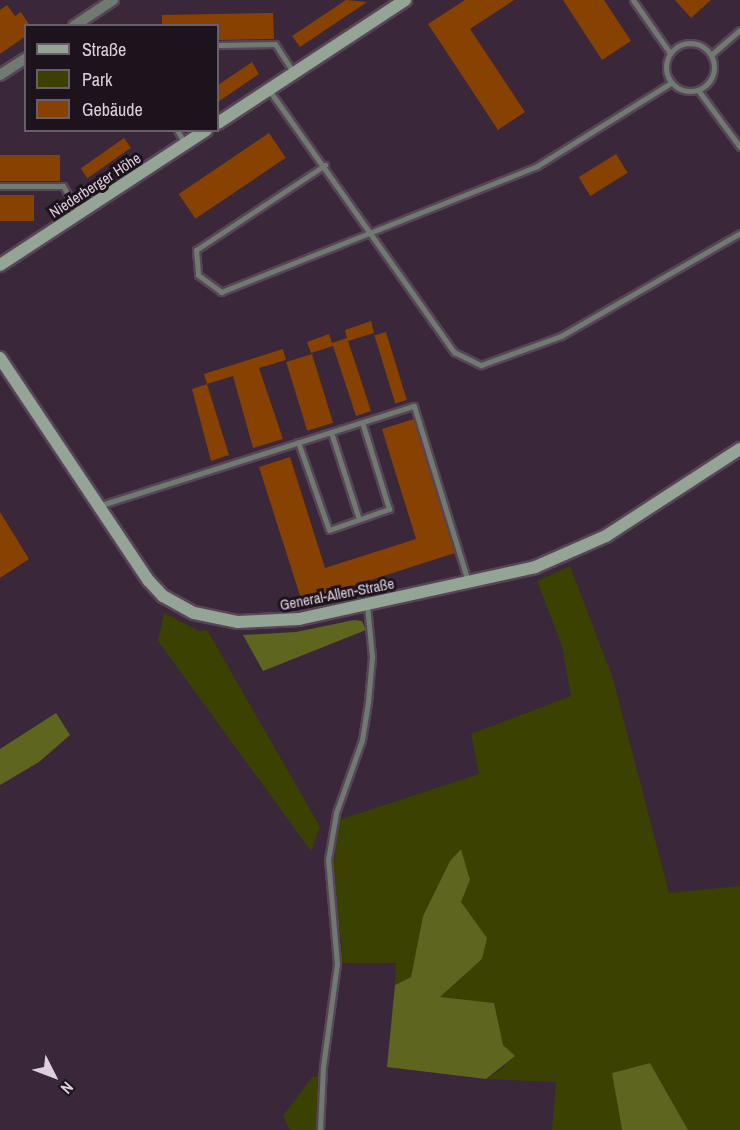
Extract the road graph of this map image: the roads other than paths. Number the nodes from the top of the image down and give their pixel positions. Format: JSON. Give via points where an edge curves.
{"nodes":[{"id":1,"x":112,"y":0,"type":"edge"},
{"id":2,"x":633,"y":0,"type":"edge"},
{"id":3,"x":403,"y":1,"type":"edge"},
{"id":4,"x":77,"y":24,"type":"edge"},
{"id":5,"x":740,"y":30,"type":"edge"},
{"id":6,"x":219,"y":45,"type":"edge"},
{"id":7,"x":670,"y":53,"type":"junction"},
{"id":8,"x":711,"y":56,"type":"junction"},
{"id":9,"x":24,"y":59,"type":"edge"},
{"id":10,"x":294,"y":74,"type":"junction"},
{"id":11,"x":0,"y":75,"type":"edge"},
{"id":12,"x":671,"y":83,"type":"junction"},
{"id":13,"x":269,"y":90,"type":"junction"},
{"id":14,"x":698,"y":90,"type":"junction"},
{"id":15,"x":219,"y":122,"type":"edge"},
{"id":16,"x":178,"y":132,"type":"edge"},
{"id":17,"x":203,"y":132,"type":"edge"},
{"id":18,"x":185,"y":144,"type":"junction"},
{"id":19,"x":740,"y":147,"type":"edge"},
{"id":20,"x":325,"y":165,"type":"junction"},
{"id":21,"x":0,"y":186,"type":"edge"},
{"id":22,"x":79,"y":213,"type":"junction"},
{"id":23,"x":371,"y":231,"type":"junction"},
{"id":24,"x":740,"y":233,"type":"edge"},
{"id":25,"x":0,"y":265,"type":"edge"},
{"id":26,"x":0,"y":358,"type":"edge"},
{"id":27,"x":362,"y":422,"type":"junction"},
{"id":28,"x":331,"y":432,"type":"junction"},
{"id":29,"x":298,"y":442,"type":"junction"},
{"id":30,"x":740,"y":449,"type":"edge"},
{"id":31,"x":97,"y":507,"type":"junction"},
{"id":32,"x":359,"y":519,"type":"junction"},
{"id":33,"x":469,"y":583,"type":"junction"},
{"id":34,"x":367,"y":604,"type":"junction"},
{"id":35,"x":320,"y":1130,"type":"edge"}],
"edges":[{"from":1,"to":4,"type":"street"},
{"from":2,"to":7,"type":"lane"},
{"from":3,"to":10,"type":"street"},
{"from":5,"to":8,"type":"lane"},
{"from":6,"to":10,"type":"lane","via":[[275,44]]},
{"from":7,"to":8,"type":"lane","via":[[680,45],[694,43]]},
{"from":7,"to":12,"type":"lane","via":[[665,66]]},
{"from":8,"to":14,"type":"lane","via":[[714,71]]},
{"from":9,"to":11,"type":"street"},
{"from":10,"to":13,"type":"street"},
{"from":12,"to":14,"type":"lane","via":[[689,91]]},
{"from":12,"to":23,"type":"lane","via":[[537,166]]},
{"from":13,"to":15,"type":"street"},
{"from":13,"to":20,"type":"lane"},
{"from":14,"to":19,"type":"lane"},
{"from":16,"to":18,"type":"lane"},
{"from":17,"to":18,"type":"street","name":"Niederberger Höhe"},
{"from":18,"to":22,"type":"street","name":"Niederberger Höhe"},
{"from":20,"to":23,"type":"lane"},
{"from":20,"to":23,"type":"lane","via":[[196,250],[198,275],[220,292]]},
{"from":21,"to":22,"type":"lane","via":[[63,186]]},
{"from":22,"to":25,"type":"street","name":"Niederberger Höhe"},
{"from":23,"to":24,"type":"lane","via":[[454,352],[481,365],[561,336]]},
{"from":26,"to":31,"type":"street","name":"General-Allen-Straße"},
{"from":27,"to":28,"type":"lane"},
{"from":27,"to":32,"type":"lane","via":[[388,509]]},
{"from":27,"to":33,"type":"lane","via":[[414,406]]},
{"from":28,"to":29,"type":"lane"},
{"from":28,"to":32,"type":"lane"},
{"from":29,"to":31,"type":"lane"},
{"from":29,"to":32,"type":"lane","via":[[329,530]]},
{"from":30,"to":33,"type":"street","name":"General-Allen-Straße","via":[[606,536],[535,567]]},
{"from":31,"to":34,"type":"street","name":"General-Allen-Straße","via":[[149,581],[163,596],[194,613],[238,622],[278,621]]},
{"from":33,"to":34,"type":"street","name":"General-Allen-Straße"},
{"from":34,"to":35,"type":"lane","via":[[372,657],[368,702],[362,740],[336,813],[328,860],[336,964],[322,1067]]}]}
